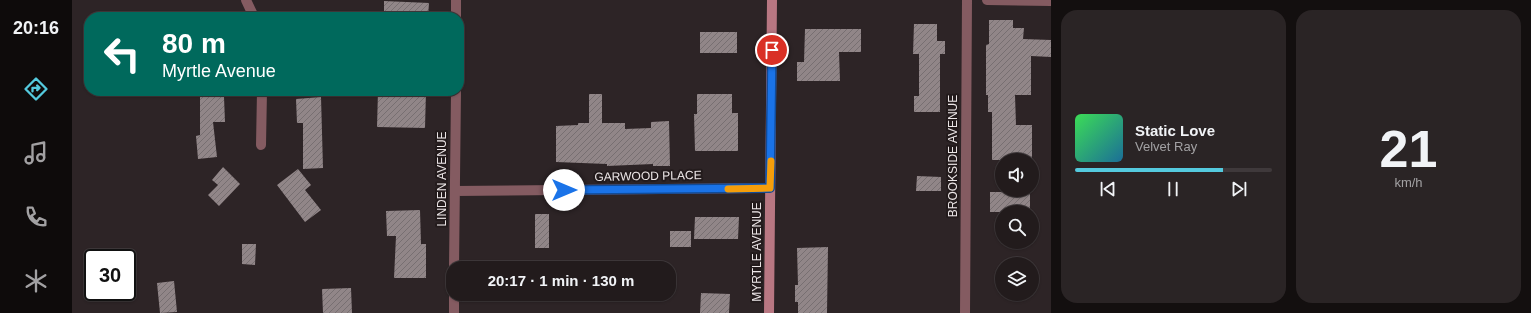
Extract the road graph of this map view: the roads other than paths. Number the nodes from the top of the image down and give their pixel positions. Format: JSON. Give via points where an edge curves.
{"nodes":[{"id":1,"x":246,"y":0,"type":"edge"},
{"id":2,"x":456,"y":0,"type":"edge"},
{"id":3,"x":772,"y":0,"type":"edge"},
{"id":4,"x":967,"y":0,"type":"edge"},
{"id":5,"x":987,"y":0,"type":"edge"},
{"id":6,"x":1051,"y":1,"type":"edge"},
{"id":7,"x":252,"y":12,"type":"edge"},
{"id":8,"x":456,"y":12,"type":"edge"},
{"id":9,"x":262,"y":96,"type":"edge"},
{"id":10,"x":456,"y":96,"type":"edge"},
{"id":11,"x":261,"y":145,"type":"dead end"},
{"id":12,"x":770,"y":188,"type":"junction"},
{"id":13,"x":455,"y":191,"type":"junction"},
{"id":14,"x":454,"y":261,"type":"edge"},
{"id":15,"x":454,"y":301,"type":"edge"},
{"id":16,"x":454,"y":313,"type":"edge"},
{"id":17,"x":769,"y":313,"type":"edge"},
{"id":18,"x":965,"y":313,"type":"edge"}],
"edges":[{"from":1,"to":7,"type":"street"},
{"from":2,"to":8,"type":"street"},
{"from":3,"to":12,"type":"street","name":"MYRTLE AVENUE"},
{"from":4,"to":18,"type":"street","name":"BROOKSIDE AVENUE"},
{"from":5,"to":6,"type":"street"},
{"from":9,"to":11,"type":"street"},
{"from":10,"to":13,"type":"street","name":"LINDEN AVENUE"},
{"from":12,"to":13,"type":"street","name":"GARWOOD PLACE"},
{"from":12,"to":17,"type":"street","name":"MYRTLE AVENUE"},
{"from":13,"to":14,"type":"street","name":"LINDEN AVENUE"},
{"from":15,"to":16,"type":"street"}]}
